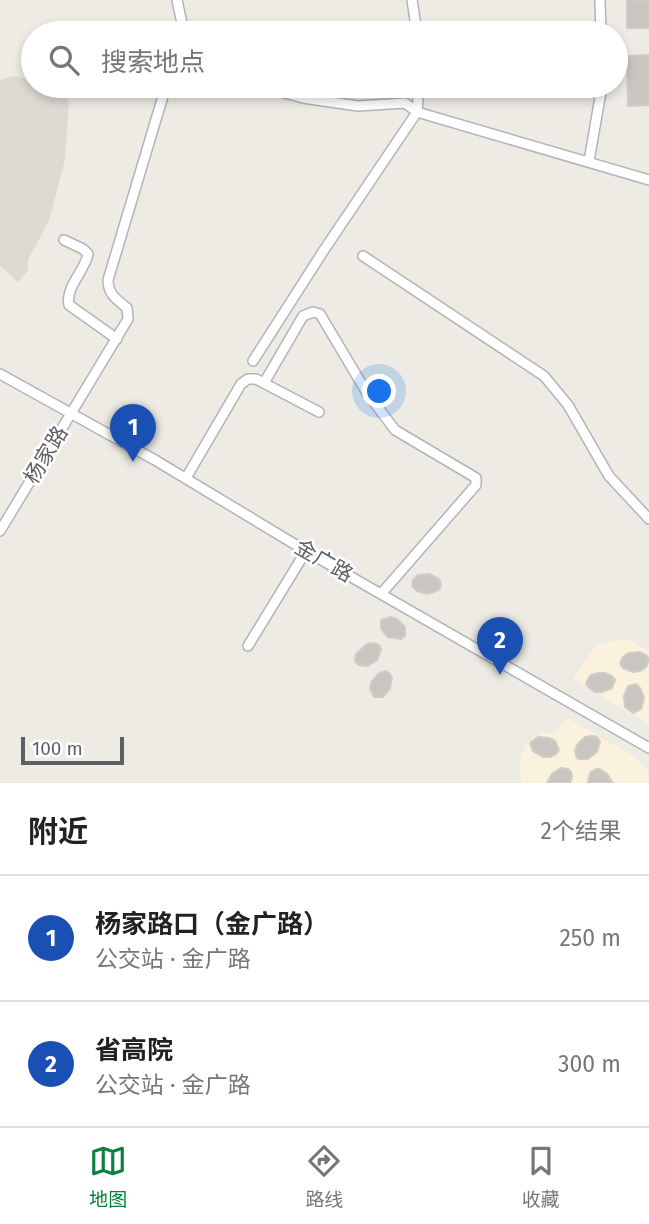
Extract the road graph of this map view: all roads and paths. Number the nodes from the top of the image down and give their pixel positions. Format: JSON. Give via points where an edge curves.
{"nodes":[{"id":1,"x":177,"y":0,"type":"edge"},
{"id":2,"x":412,"y":0,"type":"edge"},
{"id":3,"x":600,"y":0,"type":"edge"},
{"id":4,"x":181,"y":21,"type":"edge"},
{"id":5,"x":415,"y":21,"type":"edge"},
{"id":6,"x":601,"y":21,"type":"edge"},
{"id":7,"x":162,"y":98,"type":"edge"},
{"id":8,"x":303,"y":98,"type":"edge"},
{"id":9,"x":418,"y":98,"type":"edge"},
{"id":10,"x":600,"y":98,"type":"edge"},
{"id":11,"x":417,"y":112,"type":"junction"},
{"id":12,"x":589,"y":162,"type":"junction"},
{"id":13,"x":649,"y":180,"type":"edge"},
{"id":14,"x":64,"y":240,"type":"dead end"},
{"id":15,"x":363,"y":256,"type":"dead end"},
{"id":16,"x":117,"y":339,"type":"junction"},
{"id":17,"x":253,"y":360,"type":"dead end"},
{"id":18,"x":0,"y":374,"type":"edge"},
{"id":19,"x":264,"y":383,"type":"junction"},
{"id":20,"x":319,"y":412,"type":"dead end"},
{"id":21,"x":70,"y":414,"type":"junction"},
{"id":22,"x":186,"y":478,"type":"junction"},
{"id":23,"x":649,"y":519,"type":"edge"},
{"id":24,"x":0,"y":531,"type":"edge"},
{"id":25,"x":306,"y":551,"type":"junction"},
{"id":26,"x":381,"y":594,"type":"junction"},
{"id":27,"x":248,"y":646,"type":"dead end"},
{"id":28,"x":649,"y":748,"type":"edge"}],
"edges":[{"from":1,"to":4,"type":"street"},
{"from":2,"to":5,"type":"street"},
{"from":3,"to":6,"type":"street"},
{"from":7,"to":16,"type":"street","name":"杨家路","via":[[108,280],[108,289],[127,307],[128,319]]},
{"from":8,"to":11,"type":"street","via":[[358,106],[405,103]]},
{"from":9,"to":11,"type":"street"},
{"from":10,"to":12,"type":"street"},
{"from":11,"to":12,"type":"street"},
{"from":11,"to":17,"type":"street"},
{"from":12,"to":13,"type":"street"},
{"from":14,"to":16,"type":"street","via":[[88,254],[68,294],[69,305]]},
{"from":15,"to":23,"type":"street","via":[[544,376],[568,405],[609,476]]},
{"from":16,"to":21,"type":"street","name":"杨家路"},
{"from":18,"to":21,"type":"street","name":"金广路"},
{"from":19,"to":20,"type":"street"},
{"from":19,"to":22,"type":"street","via":[[248,379],[240,384]]},
{"from":19,"to":26,"type":"street","via":[[303,316],[320,314],[395,430],[476,478],[476,485]]},
{"from":21,"to":22,"type":"street","name":"金广路"},
{"from":21,"to":24,"type":"street","name":"杨家路"},
{"from":22,"to":25,"type":"street","name":"金广路"},
{"from":25,"to":26,"type":"street","name":"金广路"},
{"from":25,"to":27,"type":"street"},
{"from":26,"to":28,"type":"street","name":"金广路"}]}
